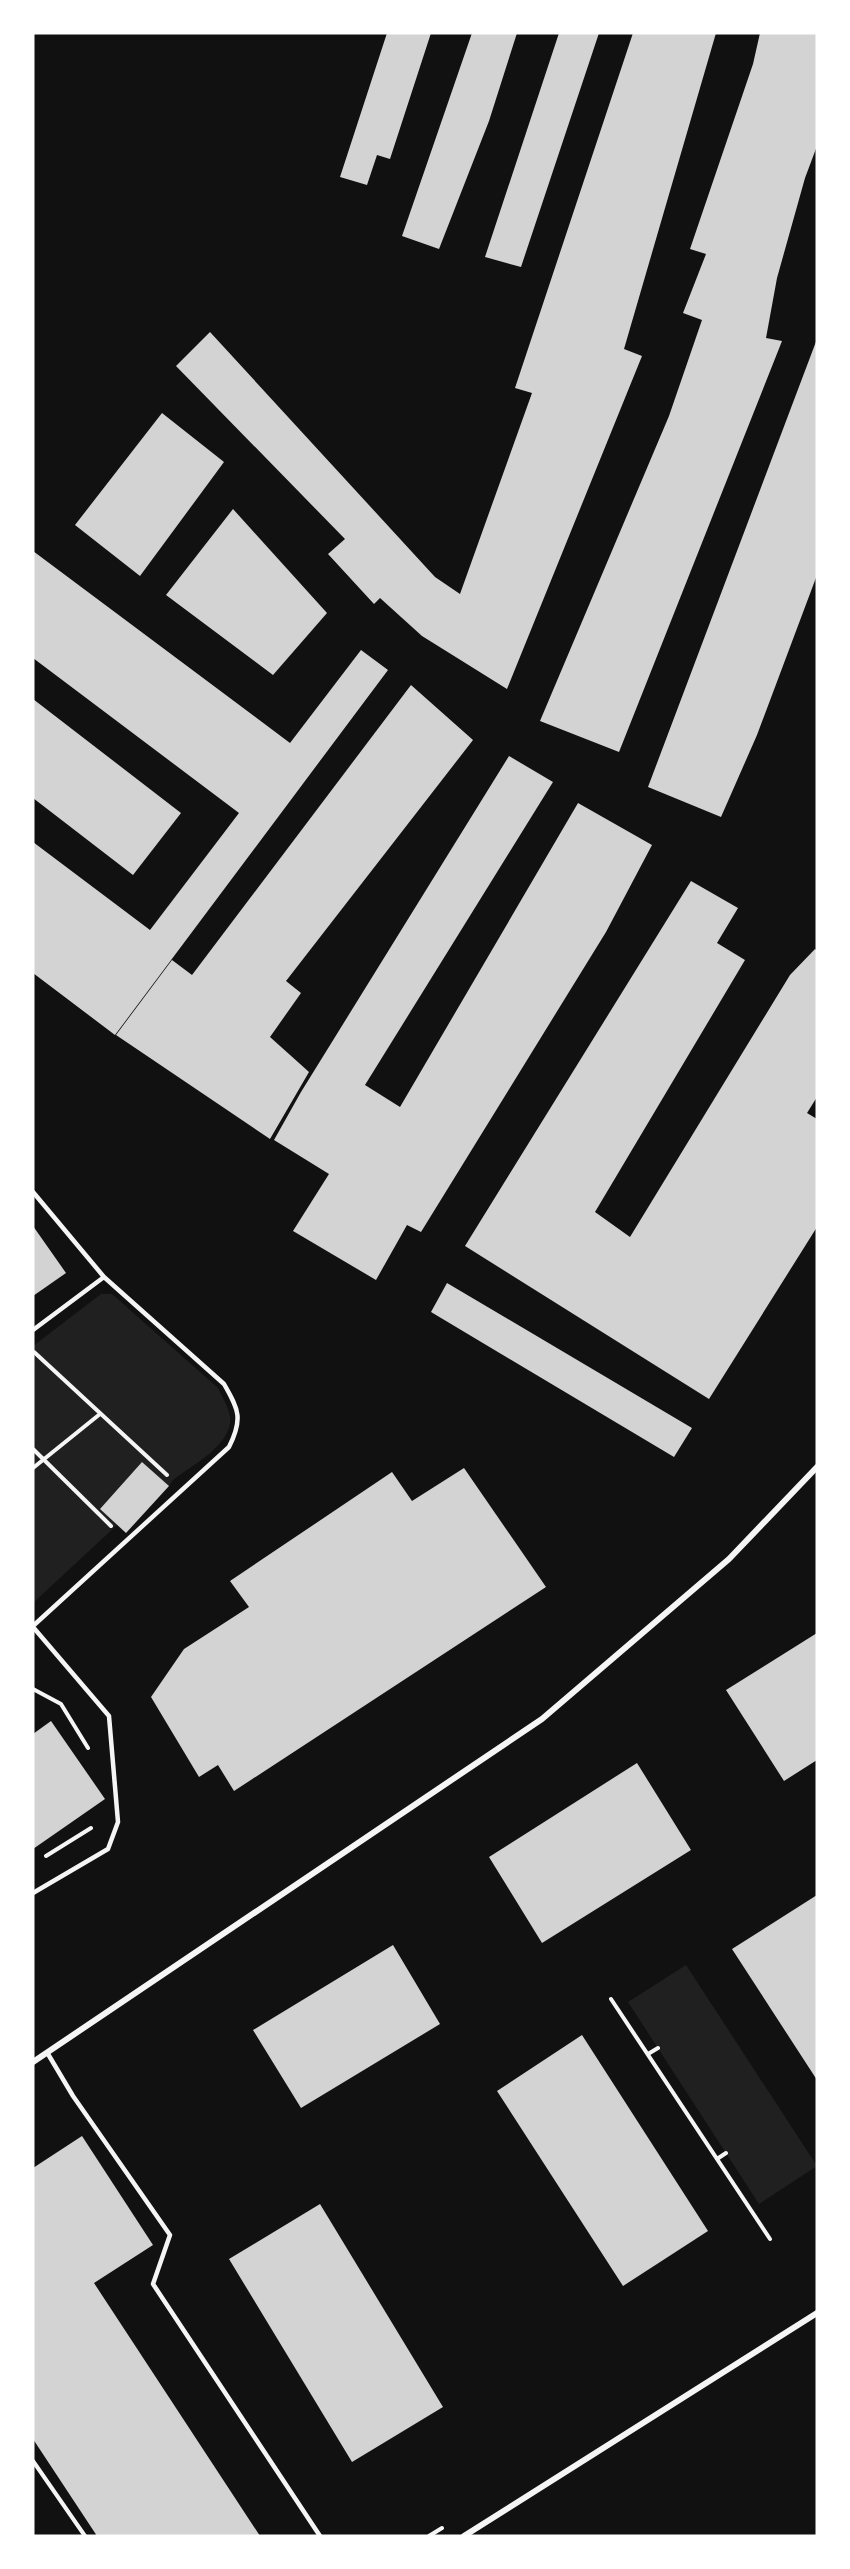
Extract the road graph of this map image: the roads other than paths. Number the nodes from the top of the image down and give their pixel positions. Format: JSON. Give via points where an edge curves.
{"nodes":[{"id":1,"x":33,"y":1192,"type":"edge"},
{"id":2,"x":104,"y":1277,"type":"junction"},
{"id":3,"x":33,"y":1330,"type":"edge"},
{"id":4,"x":817,"y":1467,"type":"edge"},
{"id":5,"x":33,"y":1626,"type":"edge"},
{"id":6,"x":33,"y":1893,"type":"edge"},
{"id":7,"x":48,"y":2054,"type":"junction"},
{"id":8,"x":33,"y":2062,"type":"edge"},
{"id":9,"x":817,"y":2313,"type":"edge"},
{"id":10,"x":320,"y":2536,"type":"edge"},
{"id":11,"x":464,"y":2536,"type":"edge"}],
"edges":[{"from":1,"to":2,"type":"lane"},
{"from":2,"to":3,"type":"lane"},
{"from":2,"to":5,"type":"lane","via":[[224,1384],[236,1405],[238,1429],[229,1447]]},
{"from":4,"to":7,"type":"street","via":[[729,1559],[542,1719]]},
{"from":5,"to":6,"type":"lane","via":[[109,1716],[118,1822],[108,1849]]},
{"from":7,"to":8,"type":"street"},
{"from":7,"to":10,"type":"lane","via":[[170,2235],[153,2284]]},
{"from":9,"to":11,"type":"street"}]}
